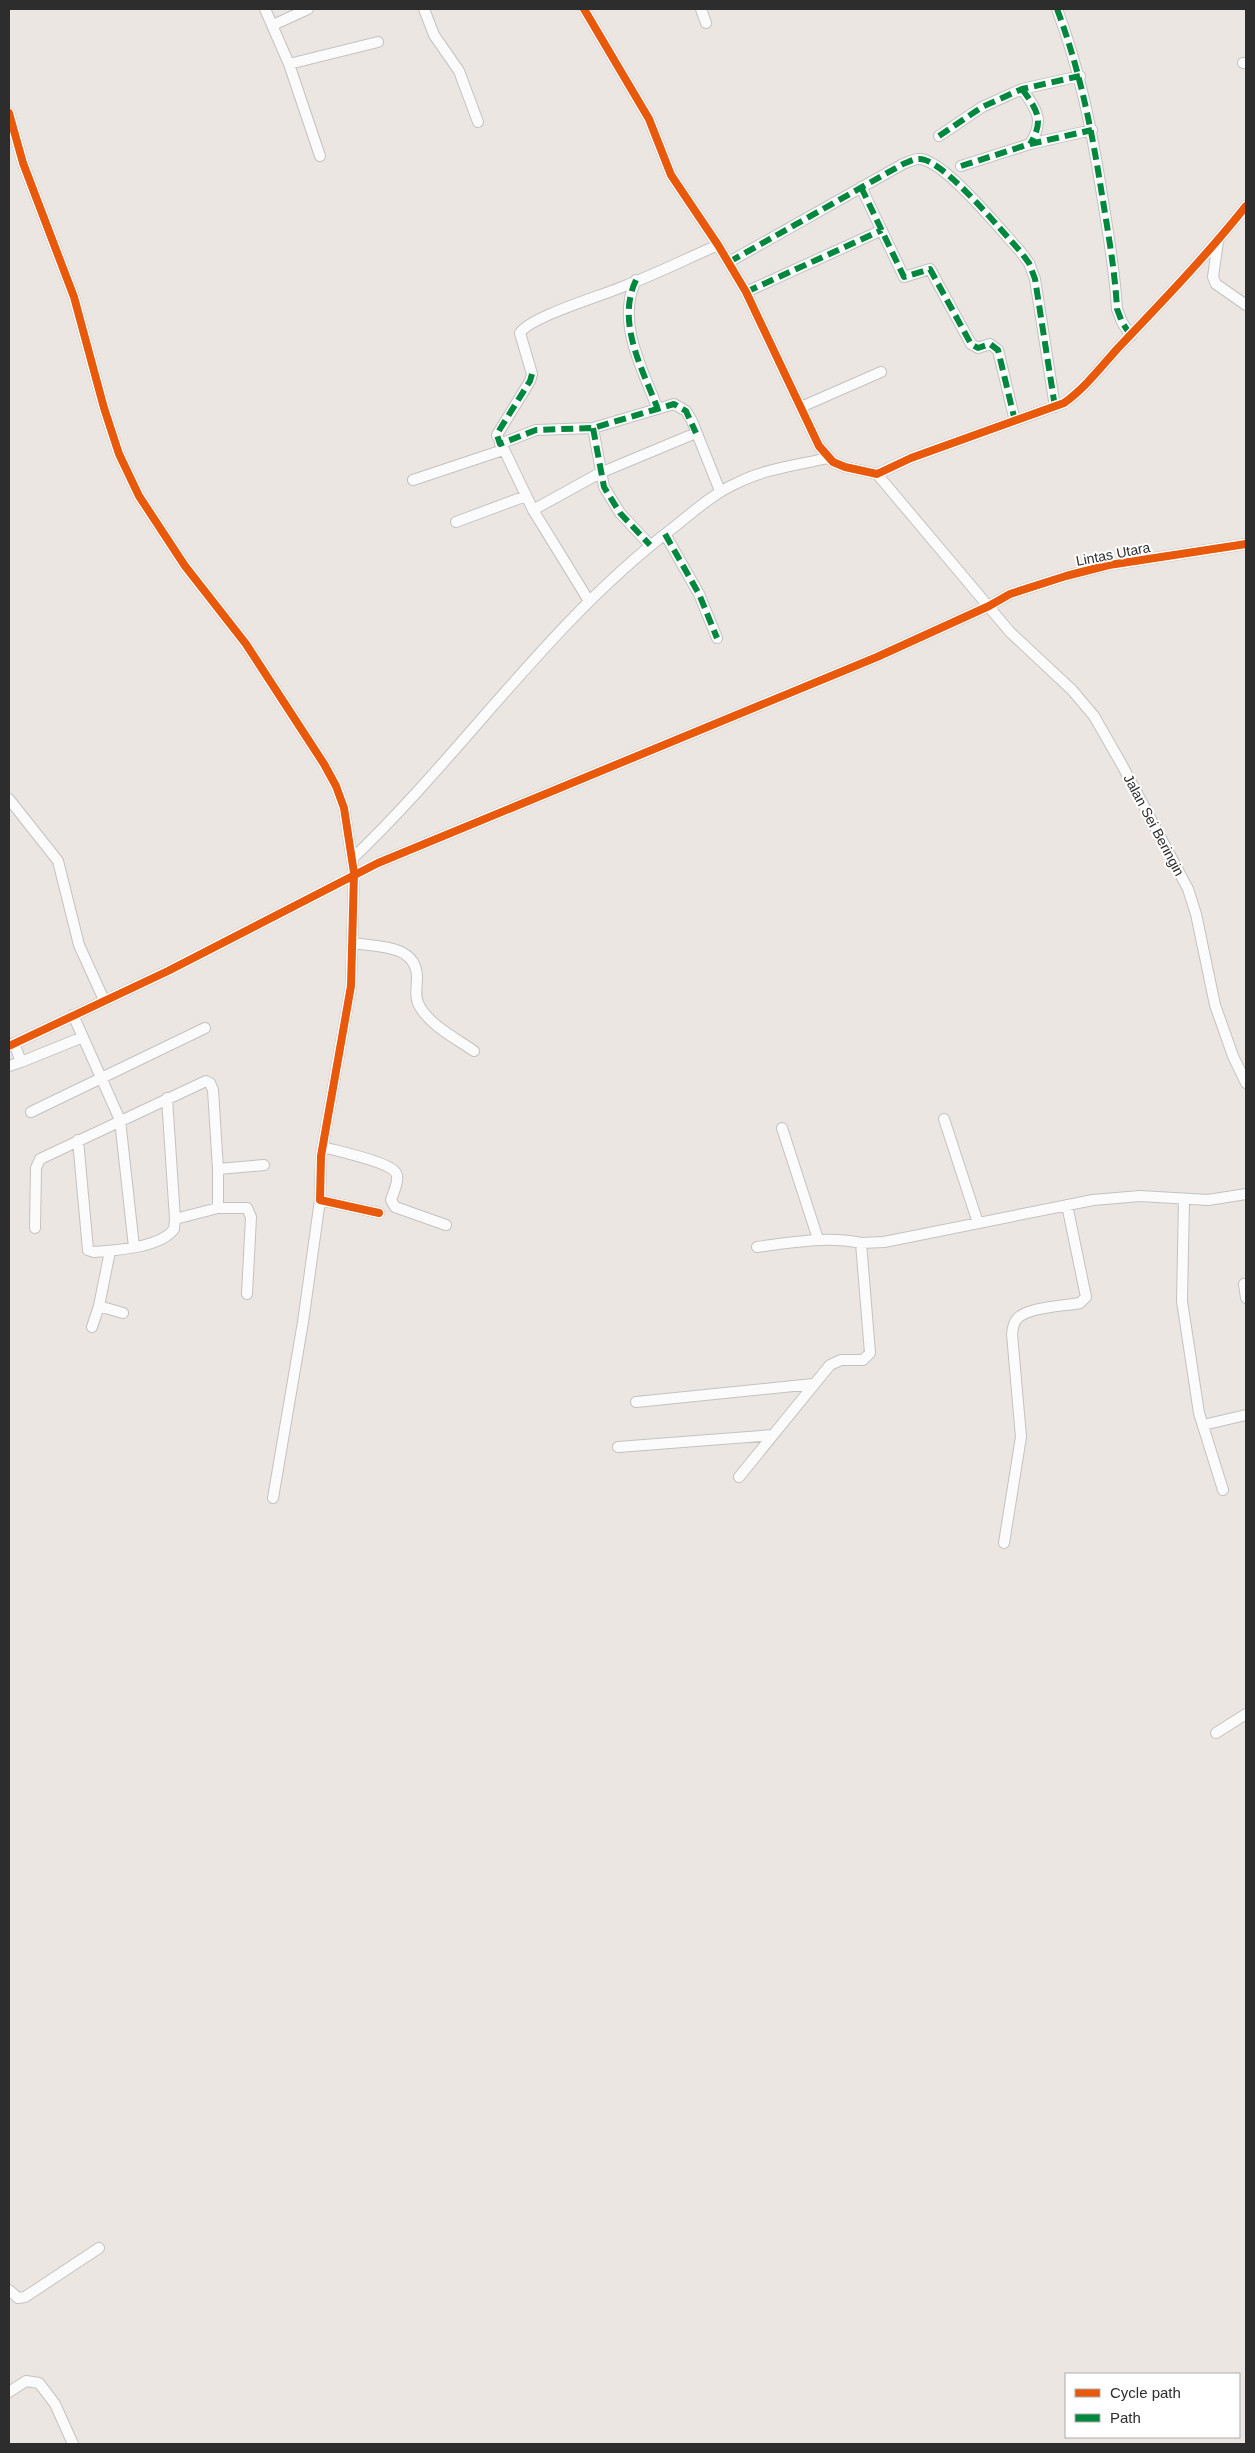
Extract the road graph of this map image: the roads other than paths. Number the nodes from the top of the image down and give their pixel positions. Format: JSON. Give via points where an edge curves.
{"nodes":[{"id":1,"x":265,"y":9,"type":"edge"},
{"id":2,"x":308,"y":9,"type":"edge"},
{"id":3,"x":424,"y":9,"type":"edge"},
{"id":4,"x":584,"y":9,"type":"edge"},
{"id":5,"x":701,"y":9,"type":"edge"},
{"id":6,"x":1057,"y":9,"type":"edge"},
{"id":7,"x":706,"y":23,"type":"dead end"},
{"id":8,"x":273,"y":26,"type":"junction"},
{"id":9,"x":378,"y":42,"type":"dead end"},
{"id":10,"x":289,"y":64,"type":"junction"},
{"id":11,"x":1080,"y":76,"type":"junction"},
{"id":12,"x":1022,"y":89,"type":"junction"},
{"id":13,"x":9,"y":113,"type":"edge"},
{"id":14,"x":478,"y":122,"type":"dead end"},
{"id":15,"x":1092,"y":130,"type":"junction"},
{"id":16,"x":939,"y":136,"type":"dead end"},
{"id":17,"x":1030,"y":144,"type":"junction"},
{"id":18,"x":320,"y":156,"type":"dead end"},
{"id":19,"x":961,"y":166,"type":"dead end"},
{"id":20,"x":861,"y":188,"type":"junction"},
{"id":21,"x":1246,"y":206,"type":"edge"},
{"id":22,"x":882,"y":230,"type":"junction"},
{"id":23,"x":1218,"y":241,"type":"junction"},
{"id":24,"x":718,"y":245,"type":"junction"},
{"id":25,"x":728,"y":262,"type":"junction"},
{"id":26,"x":636,"y":280,"type":"junction"},
{"id":27,"x":746,"y":292,"type":"junction"},
{"id":28,"x":1246,"y":305,"type":"edge"},
{"id":29,"x":1131,"y":336,"type":"junction"},
{"id":30,"x":881,"y":372,"type":"dead end"},
{"id":31,"x":657,"y":407,"type":"junction"},
{"id":32,"x":801,"y":407,"type":"junction"},
{"id":33,"x":1055,"y":407,"type":"junction"},
{"id":34,"x":1015,"y":421,"type":"junction"},
{"id":35,"x":593,"y":428,"type":"junction"},
{"id":36,"x":696,"y":433,"type":"junction"},
{"id":37,"x":501,"y":447,"type":"junction"},
{"id":38,"x":828,"y":458,"type":"junction"},
{"id":39,"x":600,"y":473,"type":"junction"},
{"id":40,"x":877,"y":474,"type":"junction"},
{"id":41,"x":413,"y":480,"type":"dead end"},
{"id":42,"x":720,"y":491,"type":"junction"},
{"id":43,"x":526,"y":496,"type":"junction"},
{"id":44,"x":534,"y":510,"type":"junction"},
{"id":45,"x":456,"y":522,"type":"dead end"},
{"id":46,"x":665,"y":534,"type":"junction"},
{"id":47,"x":1246,"y":544,"type":"edge"},
{"id":48,"x":650,"y":545,"type":"junction"},
{"id":49,"x":589,"y":601,"type":"junction"},
{"id":50,"x":989,"y":606,"type":"junction"},
{"id":51,"x":717,"y":638,"type":"dead end"},
{"id":52,"x":9,"y":799,"type":"edge"},
{"id":53,"x":352,"y":859,"type":"junction"},
{"id":54,"x":354,"y":873,"type":"junction"},
{"id":55,"x":353,"y":943,"type":"junction"},
{"id":56,"x":104,"y":1000,"type":"junction"},
{"id":57,"x":73,"y":1015,"type":"junction"},
{"id":58,"x":205,"y":1028,"type":"dead end"},
{"id":59,"x":83,"y":1037,"type":"junction"},
{"id":60,"x":11,"y":1045,"type":"edge"},
{"id":61,"x":474,"y":1051,"type":"dead end"},
{"id":62,"x":21,"y":1062,"type":"junction"},
{"id":63,"x":9,"y":1066,"type":"edge"},
{"id":64,"x":102,"y":1078,"type":"junction"},
{"id":65,"x":1246,"y":1084,"type":"edge"},
{"id":66,"x":167,"y":1098,"type":"junction"},
{"id":67,"x":31,"y":1112,"type":"dead end"},
{"id":68,"x":944,"y":1119,"type":"dead end"},
{"id":69,"x":120,"y":1120,"type":"junction"},
{"id":70,"x":782,"y":1128,"type":"dead end"},
{"id":71,"x":78,"y":1140,"type":"junction"},
{"id":72,"x":323,"y":1147,"type":"junction"},
{"id":73,"x":264,"y":1165,"type":"dead end"},
{"id":74,"x":218,"y":1169,"type":"junction"},
{"id":75,"x":1246,"y":1194,"type":"edge"},
{"id":76,"x":320,"y":1200,"type":"junction"},
{"id":77,"x":1184,"y":1200,"type":"junction"},
{"id":78,"x":1067,"y":1205,"type":"junction"},
{"id":79,"x":218,"y":1208,"type":"junction"},
{"id":80,"x":378,"y":1213,"type":"dead end"},
{"id":81,"x":175,"y":1219,"type":"junction"},
{"id":82,"x":978,"y":1223,"type":"junction"},
{"id":83,"x":446,"y":1225,"type":"dead end"},
{"id":84,"x":35,"y":1228,"type":"dead end"},
{"id":85,"x":818,"y":1239,"type":"junction"},
{"id":86,"x":861,"y":1243,"type":"junction"},
{"id":87,"x":134,"y":1247,"type":"junction"},
{"id":88,"x":757,"y":1247,"type":"dead end"},
{"id":89,"x":110,"y":1250,"type":"junction"},
{"id":90,"x":1244,"y":1284,"type":"dead end"},
{"id":91,"x":247,"y":1294,"type":"dead end"},
{"id":92,"x":1246,"y":1298,"type":"edge"},
{"id":93,"x":99,"y":1306,"type":"junction"},
{"id":94,"x":124,"y":1313,"type":"dead end"},
{"id":95,"x":92,"y":1327,"type":"dead end"},
{"id":96,"x":813,"y":1384,"type":"junction"},
{"id":97,"x":636,"y":1402,"type":"dead end"},
{"id":98,"x":1246,"y":1416,"type":"edge"},
{"id":99,"x":1203,"y":1425,"type":"junction"},
{"id":100,"x":773,"y":1435,"type":"junction"},
{"id":101,"x":618,"y":1447,"type":"dead end"},
{"id":102,"x":739,"y":1477,"type":"dead end"},
{"id":103,"x":1223,"y":1490,"type":"dead end"},
{"id":104,"x":273,"y":1498,"type":"dead end"},
{"id":105,"x":1004,"y":1543,"type":"dead end"},
{"id":106,"x":1246,"y":1714,"type":"edge"},
{"id":107,"x":1216,"y":1733,"type":"dead end"},
{"id":108,"x":99,"y":2248,"type":"dead end"},
{"id":109,"x":9,"y":2290,"type":"edge"},
{"id":110,"x":9,"y":2392,"type":"edge"},
{"id":111,"x":73,"y":2444,"type":"edge"}],
"edges":[{"from":1,"to":8,"type":"street"},
{"from":2,"to":8,"type":"street"},
{"from":3,"to":14,"type":"street","via":[[434,35],[459,71]]},
{"from":4,"to":24,"type":"street","via":[[649,119],[671,175]]},
{"from":5,"to":7,"type":"street"},
{"from":6,"to":11,"type":"street"},
{"from":8,"to":10,"type":"street"},
{"from":9,"to":10,"type":"street"},
{"from":10,"to":18,"type":"street"},
{"from":11,"to":12,"type":"street"},
{"from":11,"to":15,"type":"street"},
{"from":12,"to":16,"type":"street","via":[[982,107]]},
{"from":12,"to":17,"type":"street","via":[[1037,113],[1036,135]]},
{"from":13,"to":53,"type":"street","via":[[23,163],[74,297],[119,454],[139,496],[162,532],[246,644],[324,764],[344,808]]},
{"from":15,"to":17,"type":"street"},
{"from":15,"to":29,"type":"street","via":[[1117,309]]},
{"from":17,"to":19,"type":"street"},
{"from":20,"to":22,"type":"street"},
{"from":20,"to":25,"type":"street"},
{"from":20,"to":33,"type":"street","via":[[916,158],[925,160],[949,176],[1020,250],[1035,279]]},
{"from":21,"to":23,"type":"street"},
{"from":22,"to":27,"type":"street"},
{"from":22,"to":34,"type":"street","via":[[904,277],[930,269],[971,344],[978,348],[990,344],[998,350]]},
{"from":23,"to":28,"type":"street","via":[[1213,278],[1216,284]]},
{"from":23,"to":29,"type":"street"},
{"from":24,"to":25,"type":"street"},
{"from":24,"to":26,"type":"street"},
{"from":25,"to":27,"type":"street"},
{"from":26,"to":31,"type":"street","via":[[630,293],[629,322],[635,350]]},
{"from":26,"to":37,"type":"street","via":[[523,329],[520,338],[532,374],[497,435]]},
{"from":27,"to":32,"type":"street"},
{"from":29,"to":33,"type":"street","via":[[1080,390]]},
{"from":30,"to":32,"type":"street"},
{"from":31,"to":35,"type":"street"},
{"from":31,"to":36,"type":"street","via":[[681,406]]},
{"from":32,"to":38,"type":"street"},
{"from":33,"to":34,"type":"street"},
{"from":34,"to":40,"type":"street","via":[[911,458]]},
{"from":35,"to":37,"type":"street","via":[[536,430]]},
{"from":35,"to":39,"type":"street"},
{"from":36,"to":39,"type":"street"},
{"from":36,"to":42,"type":"street"},
{"from":37,"to":41,"type":"street"},
{"from":37,"to":43,"type":"street"},
{"from":38,"to":40,"type":"street","via":[[845,468]]},
{"from":38,"to":42,"type":"street","via":[[756,475]]},
{"from":39,"to":44,"type":"street"},
{"from":39,"to":48,"type":"street","via":[[611,500]]},
{"from":40,"to":50,"type":"street","name":"Jalan Sei Beringin"},
{"from":42,"to":46,"type":"street"},
{"from":43,"to":44,"type":"street"},
{"from":43,"to":45,"type":"street"},
{"from":44,"to":49,"type":"street"},
{"from":46,"to":48,"type":"street"},
{"from":46,"to":51,"type":"street","via":[[710,615]]},
{"from":47,"to":50,"type":"street","name":"Lintas Utara","via":[[1109,565],[1019,590]]},
{"from":48,"to":49,"type":"street"},
{"from":49,"to":53,"type":"street","via":[[408,804]]},
{"from":50,"to":54,"type":"street","name":"Lintas Utara","via":[[876,657]]},
{"from":50,"to":65,"type":"street","name":"Jalan Sei Beringin","via":[[1010,632],[1087,707],[1179,870],[1192,900],[1224,1032]]},
{"from":52,"to":56,"type":"street","via":[[58,861],[77,939]]},
{"from":53,"to":54,"type":"street"},
{"from":54,"to":55,"type":"street"},
{"from":54,"to":56,"type":"street","name":"Lintas Utara","via":[[228,941]]},
{"from":55,"to":61,"type":"street","via":[[401,950],[409,956],[416,967],[419,1006],[432,1021]]},
{"from":55,"to":72,"type":"street","via":[[351,986]]},
{"from":56,"to":57,"type":"street","name":"Lintas Utara"},
{"from":57,"to":59,"type":"street"},
{"from":57,"to":60,"type":"street","name":"Lintas Utara"},
{"from":58,"to":64,"type":"street"},
{"from":59,"to":62,"type":"street"},
{"from":59,"to":64,"type":"street"},
{"from":60,"to":62,"type":"street"},
{"from":62,"to":63,"type":"street"},
{"from":64,"to":67,"type":"street"},
{"from":64,"to":69,"type":"street"},
{"from":66,"to":69,"type":"street"},
{"from":66,"to":74,"type":"street","via":[[200,1082],[210,1083]]},
{"from":66,"to":81,"type":"street"},
{"from":68,"to":82,"type":"street"},
{"from":69,"to":71,"type":"street"},
{"from":69,"to":87,"type":"street"},
{"from":70,"to":85,"type":"street"},
{"from":71,"to":84,"type":"street","via":[[37,1163]]},
{"from":71,"to":89,"type":"street","via":[[86,1247],[91,1251]]},
{"from":72,"to":76,"type":"street"},
{"from":72,"to":83,"type":"street","via":[[394,1171],[397,1179],[391,1200],[395,1206]]},
{"from":73,"to":74,"type":"street"},
{"from":74,"to":79,"type":"street"},
{"from":75,"to":77,"type":"street"},
{"from":76,"to":80,"type":"street"},
{"from":76,"to":104,"type":"street"},
{"from":77,"to":78,"type":"street","via":[[1118,1197]]},
{"from":77,"to":99,"type":"street","via":[[1182,1302]]},
{"from":78,"to":82,"type":"street"},
{"from":78,"to":105,"type":"street","via":[[1086,1297],[1080,1303],[1030,1311],[1020,1316],[1014,1325],[1012,1334],[1021,1437]]},
{"from":79,"to":81,"type":"street"},
{"from":79,"to":91,"type":"street","via":[[243,1207],[250,1212]]},
{"from":81,"to":87,"type":"street","via":[[170,1235]]},
{"from":82,"to":86,"type":"street","via":[[884,1242]]},
{"from":85,"to":86,"type":"street"},
{"from":85,"to":88,"type":"street"},
{"from":86,"to":96,"type":"street","via":[[870,1353],[863,1360],[833,1363]]},
{"from":87,"to":89,"type":"street"},
{"from":89,"to":93,"type":"street"},
{"from":90,"to":92,"type":"street"},
{"from":93,"to":94,"type":"street"},
{"from":93,"to":95,"type":"street"},
{"from":96,"to":97,"type":"street"},
{"from":96,"to":100,"type":"street"},
{"from":98,"to":99,"type":"street"},
{"from":99,"to":103,"type":"street"},
{"from":100,"to":101,"type":"street"},
{"from":100,"to":102,"type":"street"},
{"from":106,"to":107,"type":"street"},
{"from":108,"to":109,"type":"street","via":[[25,2297],[18,2298]]},
{"from":110,"to":111,"type":"street","via":[[26,2381],[39,2383],[56,2404]]}]}
